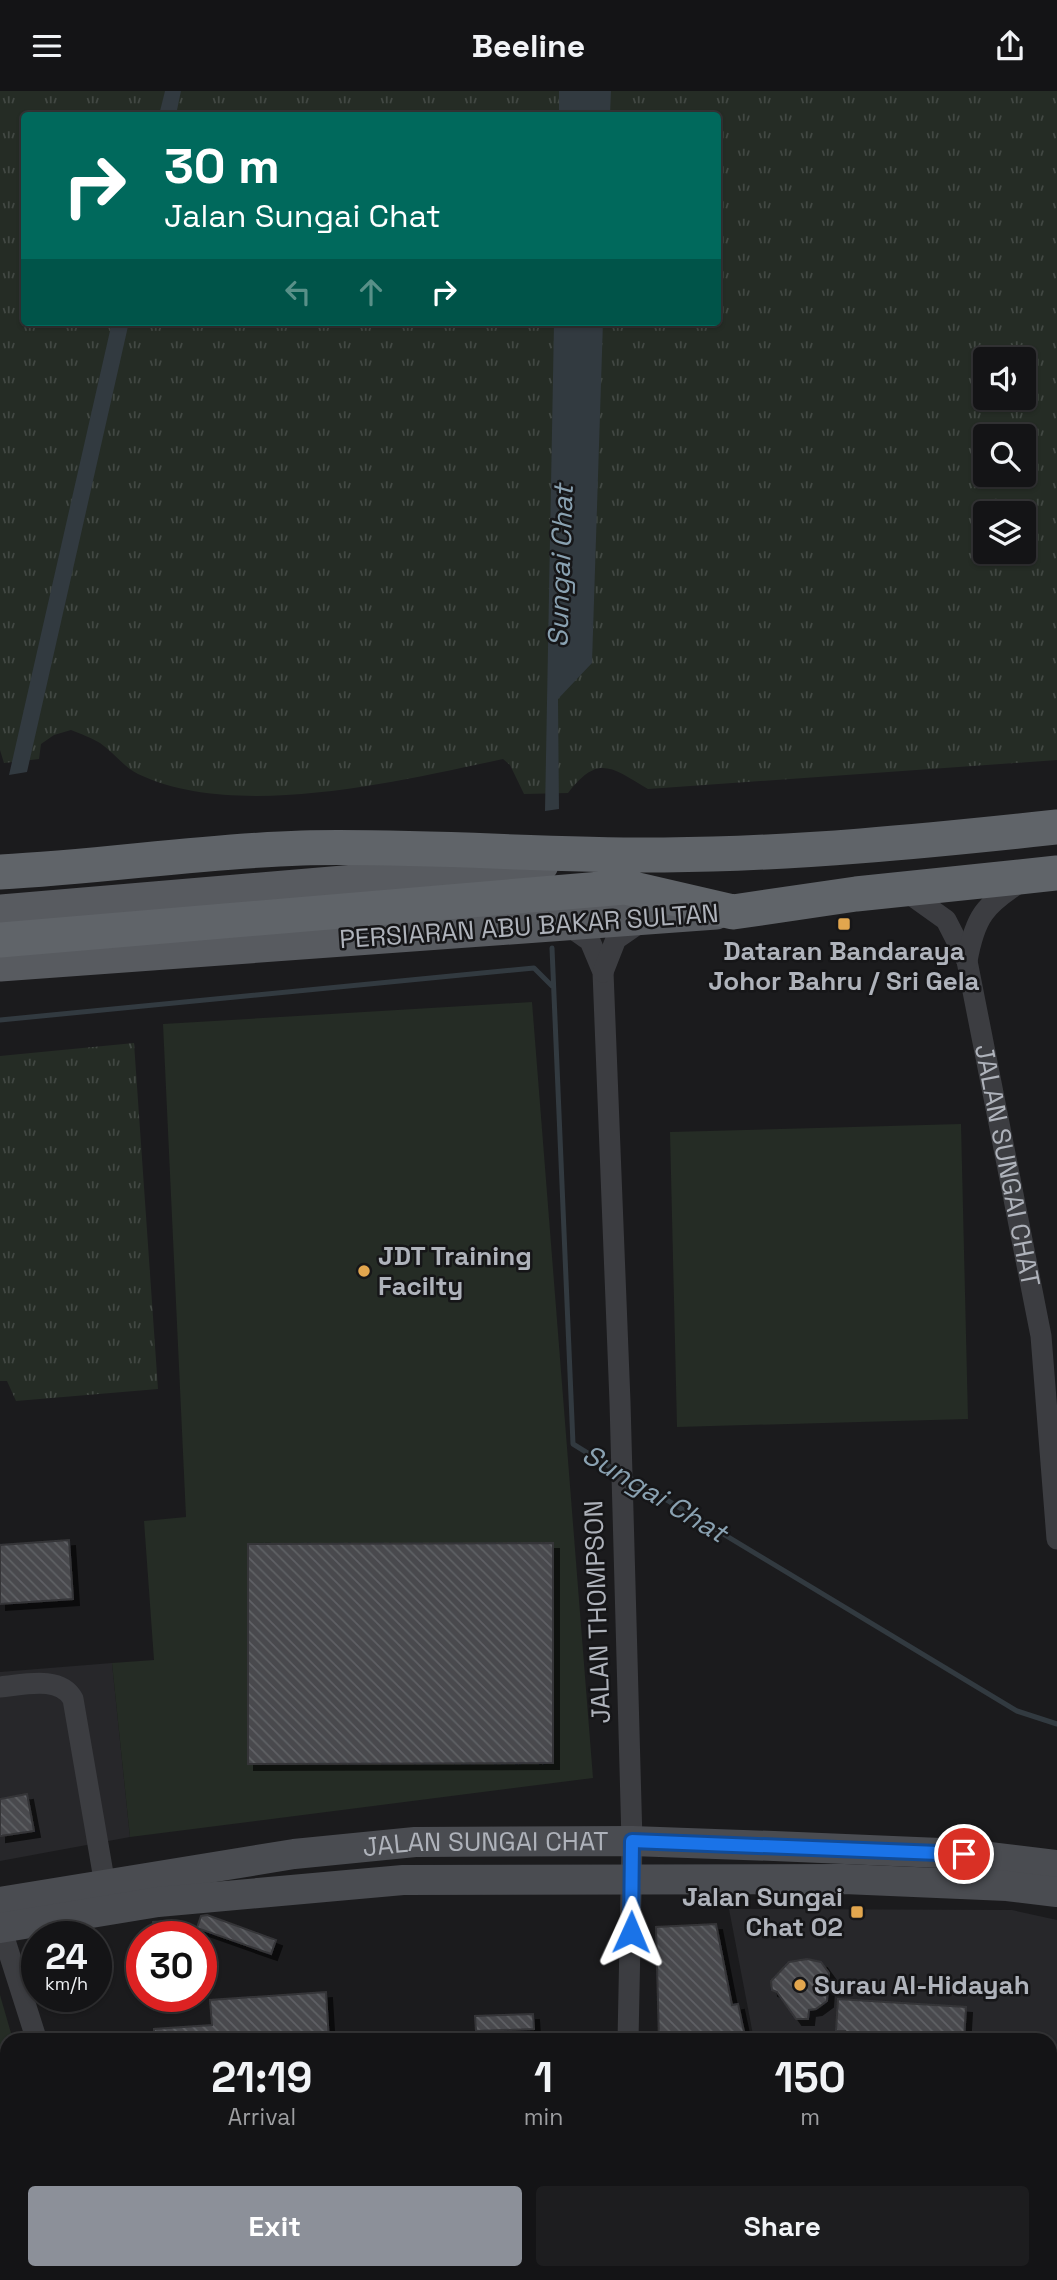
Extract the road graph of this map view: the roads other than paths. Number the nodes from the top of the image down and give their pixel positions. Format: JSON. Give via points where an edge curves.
{"nodes":[{"id":1,"x":1057,"y":827,"type":"edge"},
{"id":2,"x":663,"y":855,"type":"junction"},
{"id":3,"x":9,"y":871,"type":"edge"},
{"id":4,"x":1043,"y":874,"type":"edge"},
{"id":5,"x":902,"y":889,"type":"junction"},
{"id":6,"x":0,"y":911,"type":"edge"},
{"id":7,"x":733,"y":912,"type":"junction"},
{"id":8,"x":648,"y":917,"type":"junction"},
{"id":9,"x":564,"y":923,"type":"junction"},
{"id":10,"x":0,"y":940,"type":"edge"},
{"id":11,"x":69,"y":958,"type":"junction"},
{"id":12,"x":967,"y":961,"type":"junction"},
{"id":13,"x":0,"y":965,"type":"edge"},
{"id":14,"x":0,"y":971,"type":"edge"},
{"id":15,"x":603,"y":972,"type":"junction"},
{"id":16,"x":1049,"y":1335,"type":"edge"},
{"id":17,"x":1057,"y":1539,"type":"edge"},
{"id":18,"x":0,"y":1687,"type":"edge"},
{"id":19,"x":632,"y":1841,"type":"junction"},
{"id":20,"x":1057,"y":1865,"type":"edge"},
{"id":21,"x":632,"y":1878,"type":"junction"},
{"id":22,"x":105,"y":1885,"type":"junction"},
{"id":23,"x":1057,"y":1892,"type":"edge"},
{"id":24,"x":0,"y":1920,"type":"edge"},
{"id":25,"x":35,"y":2033,"type":"edge"},
{"id":26,"x":628,"y":2033,"type":"edge"}],
"edges":[{"from":1,"to":2,"type":"highway","via":[[936,841]]},
{"from":2,"to":3,"type":"highway","via":[[431,847],[300,848]]},
{"from":2,"to":6,"type":"main road"},
{"from":4,"to":5,"type":"highway","name":"PERSIARAN ABU BAKAR SULTAN"},
{"from":4,"to":12,"type":"street","name":"JALAN SUNGAI CHAT","via":[[993,900],[976,920]]},
{"from":5,"to":7,"type":"highway","name":"PERSIARAN ABU BAKAR SULTAN"},
{"from":5,"to":12,"type":"street","name":"JALAN SUNGAI CHAT","via":[[946,920]]},
{"from":7,"to":8,"type":"main road","name":"PERSIARAN ABU BAKAR SULTAN"},
{"from":7,"to":10,"type":"highway","via":[[625,887]]},
{"from":8,"to":9,"type":"main road","name":"PERSIARAN ABU BAKAR SULTAN"},
{"from":8,"to":15,"type":"street","name":"JALAN THOMPSON","via":[[616,939]]},
{"from":9,"to":11,"type":"main road","name":"PERSIARAN ABU BAKAR SULTAN"},
{"from":9,"to":15,"type":"street","name":"JALAN THOMPSON","via":[[590,941]]},
{"from":11,"to":13,"type":"main road","name":"PERSIARAN ABU BAKAR SULTAN"},
{"from":11,"to":14,"type":"main road"},
{"from":12,"to":16,"type":"street","name":"JALAN SUNGAI CHAT"},
{"from":15,"to":19,"type":"street","name":"JALAN THOMPSON"},
{"from":16,"to":17,"type":"street","name":"JALAN SUNGAI CHAT"},
{"from":18,"to":22,"type":"street","via":[[45,1684],[62,1687],[73,1699]]},
{"from":19,"to":20,"type":"main road","name":"JALAN SUNGAI CHAT","via":[[964,1854]]},
{"from":19,"to":21,"type":"street","name":"JALAN THOMPSON"},
{"from":19,"to":22,"type":"main road","name":"JALAN SUNGAI CHAT","via":[[415,1842],[294,1854]]},
{"from":21,"to":23,"type":"main road","name":"JALAN SUNGAI CHAT","via":[[904,1881]]},
{"from":21,"to":24,"type":"main road","name":"JALAN SUNGAI CHAT","via":[[403,1880],[235,1893]]},
{"from":21,"to":26,"type":"street","name":"JALAN THOMPSON"},
{"from":22,"to":24,"type":"main road","name":"JALAN SUNGAI CHAT"},
{"from":24,"to":25,"type":"street"}]}
